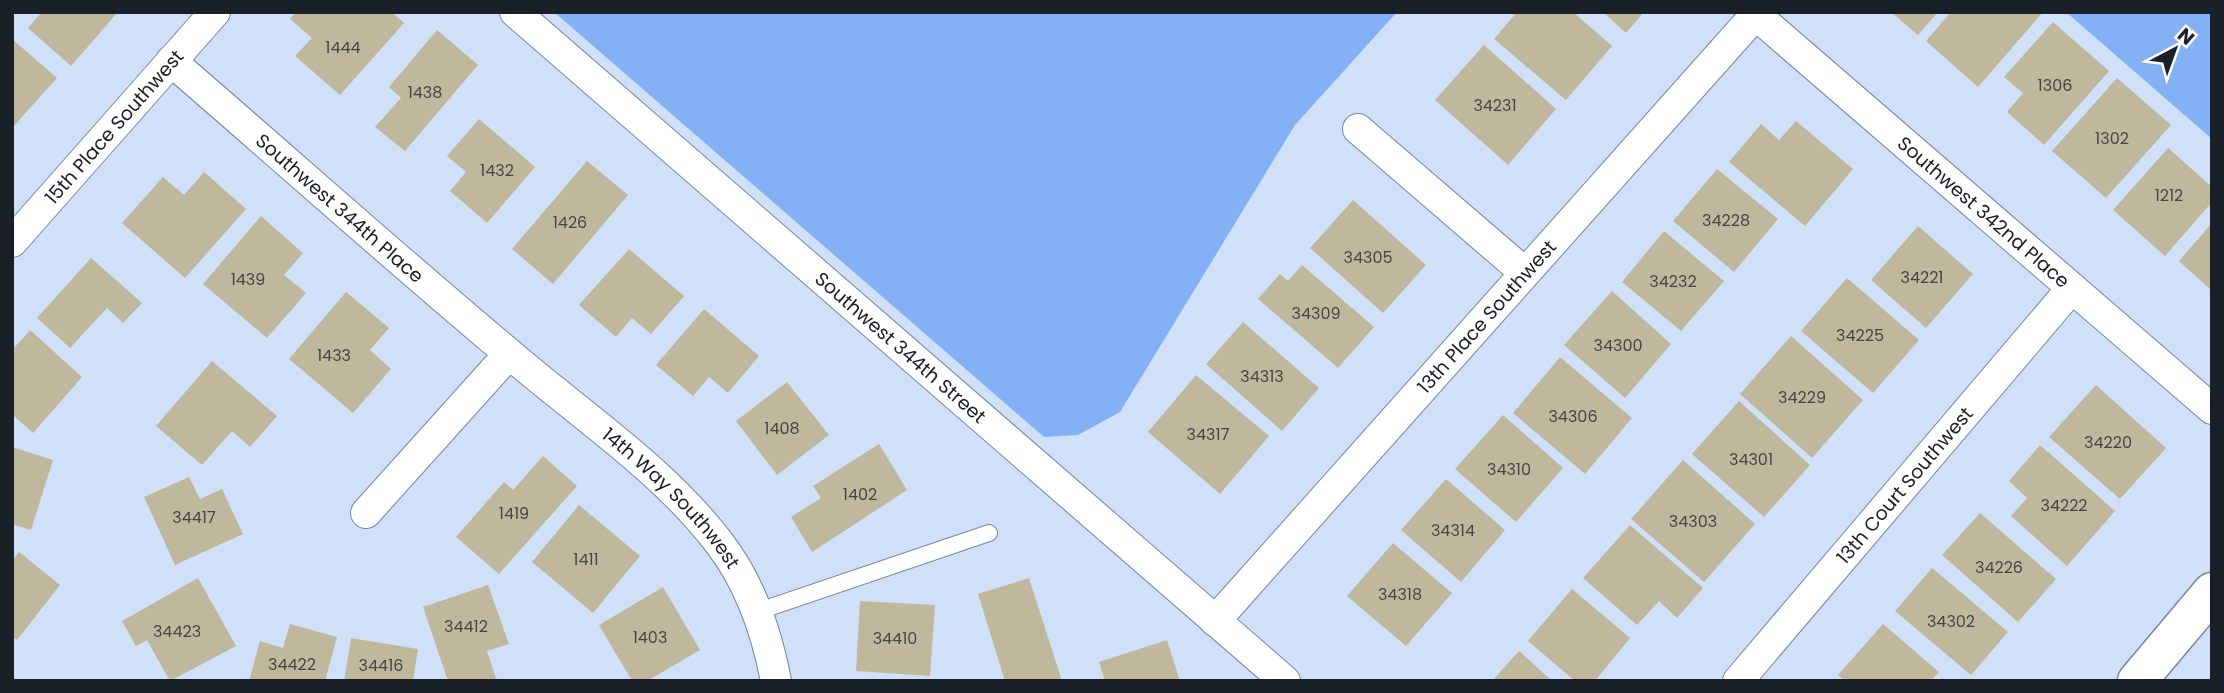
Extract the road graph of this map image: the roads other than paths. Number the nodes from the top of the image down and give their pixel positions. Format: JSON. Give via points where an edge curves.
{"nodes":[{"id":1,"x":215,"y":12,"type":"edge"},
{"id":2,"x":515,"y":12,"type":"edge"},
{"id":3,"x":1757,"y":14,"type":"edge"},
{"id":4,"x":171,"y":61,"type":"junction"},
{"id":5,"x":1358,"y":130,"type":"dead end"},
{"id":6,"x":12,"y":242,"type":"edge"},
{"id":7,"x":1524,"y":272,"type":"junction"},
{"id":8,"x":2072,"y":288,"type":"junction"},
{"id":9,"x":509,"y":354,"type":"junction"},
{"id":10,"x":2212,"y":409,"type":"edge"},
{"id":11,"x":366,"y":513,"type":"dead end"},
{"id":12,"x":989,"y":533,"type":"dead end"},
{"id":13,"x":2212,"y":592,"type":"edge"},
{"id":14,"x":756,"y":612,"type":"junction"},
{"id":15,"x":1215,"y":621,"type":"junction"},
{"id":16,"x":776,"y":681,"type":"edge"},
{"id":17,"x":1285,"y":681,"type":"edge"},
{"id":18,"x":1738,"y":681,"type":"edge"},
{"id":19,"x":2137,"y":681,"type":"edge"}],
"edges":[{"from":1,"to":4,"type":"street","name":"15th Place Southwest"},
{"from":2,"to":15,"type":"street","name":"Southwest 344th Street"},
{"from":3,"to":7,"type":"street","name":"13th Place Southwest"},
{"from":3,"to":8,"type":"street","name":"Southwest 342nd Place"},
{"from":4,"to":6,"type":"street","name":"15th Place Southwest"},
{"from":4,"to":9,"type":"street","name":"Southwest 344th Place"},
{"from":5,"to":7,"type":"street"},
{"from":7,"to":15,"type":"street","name":"13th Place Southwest"},
{"from":8,"to":10,"type":"street","name":"Southwest 342nd Place"},
{"from":8,"to":18,"type":"street","name":"13th Court Southwest"},
{"from":9,"to":11,"type":"street"},
{"from":9,"to":14,"type":"street","name":"14th Way Southwest","via":[[688,504],[723,547]]},
{"from":12,"to":14,"type":"lane"},
{"from":13,"to":19,"type":"street"},
{"from":14,"to":16,"type":"street","name":"14th Way Southwest"},
{"from":15,"to":17,"type":"street","name":"Southwest 344th Street"}]}
